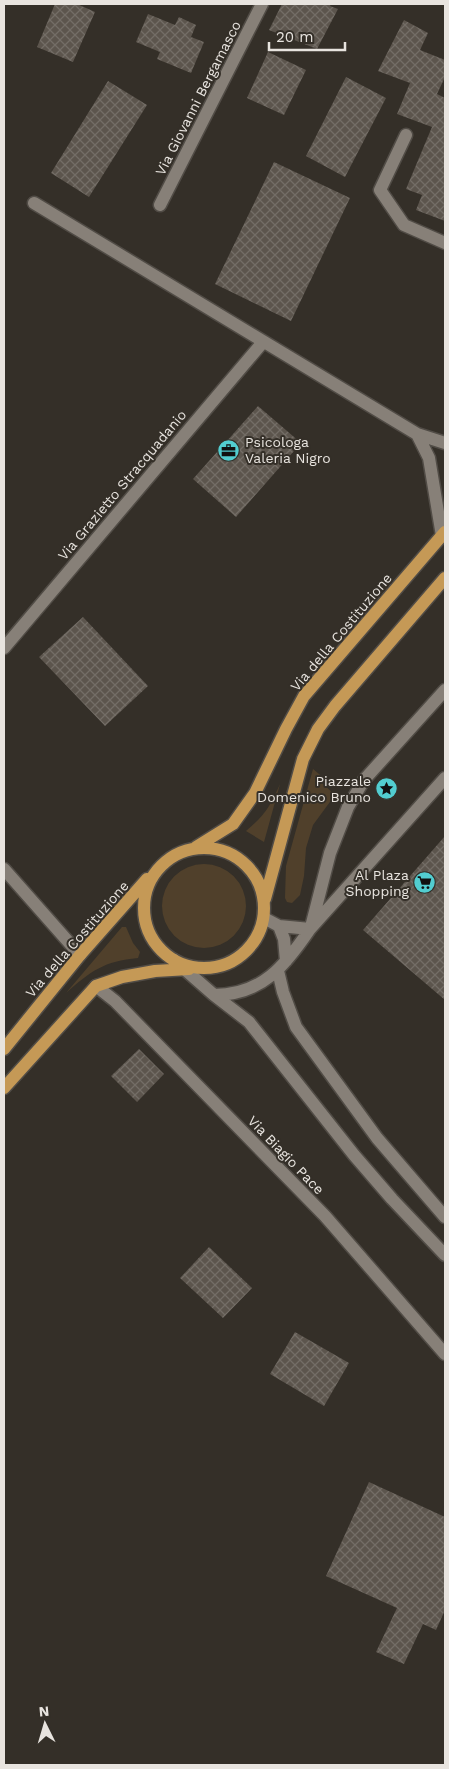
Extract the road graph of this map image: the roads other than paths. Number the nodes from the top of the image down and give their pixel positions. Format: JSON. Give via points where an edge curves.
{"nodes":[{"id":1,"x":262,"y":4,"type":"edge"},
{"id":2,"x":406,"y":135,"type":"dead end"},
{"id":3,"x":34,"y":203,"type":"dead end"},
{"id":4,"x":160,"y":205,"type":"dead end"},
{"id":5,"x":445,"y":243,"type":"edge"},
{"id":6,"x":263,"y":342,"type":"junction"},
{"id":7,"x":417,"y":434,"type":"junction"},
{"id":8,"x":445,"y":443,"type":"edge"},
{"id":9,"x":444,"y":534,"type":"edge"},
{"id":10,"x":445,"y":578,"type":"edge"},
{"id":11,"x":4,"y":648,"type":"edge"},
{"id":12,"x":445,"y":690,"type":"edge"},
{"id":13,"x":445,"y":778,"type":"edge"},
{"id":14,"x":196,"y":847,"type":"junction"},
{"id":15,"x":4,"y":869,"type":"edge"},
{"id":16,"x":154,"y":872,"type":"junction"},
{"id":17,"x":264,"y":901,"type":"junction"},
{"id":18,"x":264,"y":918,"type":"junction"},
{"id":19,"x":279,"y":926,"type":"junction"},
{"id":20,"x":310,"y":929,"type":"junction"},
{"id":21,"x":80,"y":955,"type":"junction"},
{"id":22,"x":178,"y":965,"type":"junction"},
{"id":23,"x":282,"y":966,"type":"junction"},
{"id":24,"x":96,"y":986,"type":"junction"},
{"id":25,"x":214,"y":996,"type":"junction"},
{"id":26,"x":4,"y":1049,"type":"edge"},
{"id":27,"x":4,"y":1088,"type":"edge"},
{"id":28,"x":445,"y":1217,"type":"edge"},
{"id":29,"x":445,"y":1255,"type":"edge"},
{"id":30,"x":445,"y":1354,"type":"edge"}],
"edges":[{"from":1,"to":4,"type":"street","name":"Via Giovanni Bergamasco"},
{"from":2,"to":5,"type":"street","via":[[380,190],[404,225]]},
{"from":3,"to":6,"type":"street"},
{"from":6,"to":7,"type":"street"},
{"from":6,"to":11,"type":"street","name":"Via Grazietto Stracquadanio"},
{"from":7,"to":8,"type":"street"},
{"from":7,"to":9,"type":"street","via":[[429,458]]},
{"from":9,"to":14,"type":"main road","name":"Via della Costituzione","via":[[304,696],[255,793],[233,824]]},
{"from":10,"to":17,"type":"main road","via":[[318,729],[304,759]]},
{"from":12,"to":20,"type":"street","via":[[364,780],[348,806],[330,853]]},
{"from":13,"to":20,"type":"street"},
{"from":14,"to":16,"type":"main road","via":[[166,860]]},
{"from":14,"to":17,"type":"main road","via":[[228,852],[242,860],[253,872]]},
{"from":15,"to":21,"type":"street"},
{"from":16,"to":21,"type":"main road","name":"Via della Costituzione"},
{"from":16,"to":22,"type":"main road","via":[[146,887],[144,920],[160,950]]},
{"from":17,"to":18,"type":"main road"},
{"from":18,"to":19,"type":"street"},
{"from":18,"to":22,"type":"main road","via":[[259,934],[238,958],[207,968]]},
{"from":19,"to":20,"type":"street"},
{"from":19,"to":23,"type":"street","via":[[284,939]]},
{"from":20,"to":23,"type":"street"},
{"from":21,"to":26,"type":"main road","name":"Via della Costituzione"},
{"from":22,"to":24,"type":"main road"},
{"from":22,"to":25,"type":"street"},
{"from":23,"to":25,"type":"street","via":[[245,992]]},
{"from":23,"to":28,"type":"street","via":[[283,992],[296,1027],[377,1138]]},
{"from":24,"to":27,"type":"main road"},
{"from":24,"to":30,"type":"street","name":"Via Biagio Pace","via":[[115,1001],[325,1216]]},
{"from":25,"to":29,"type":"street","via":[[249,1022],[354,1155]]}]}
